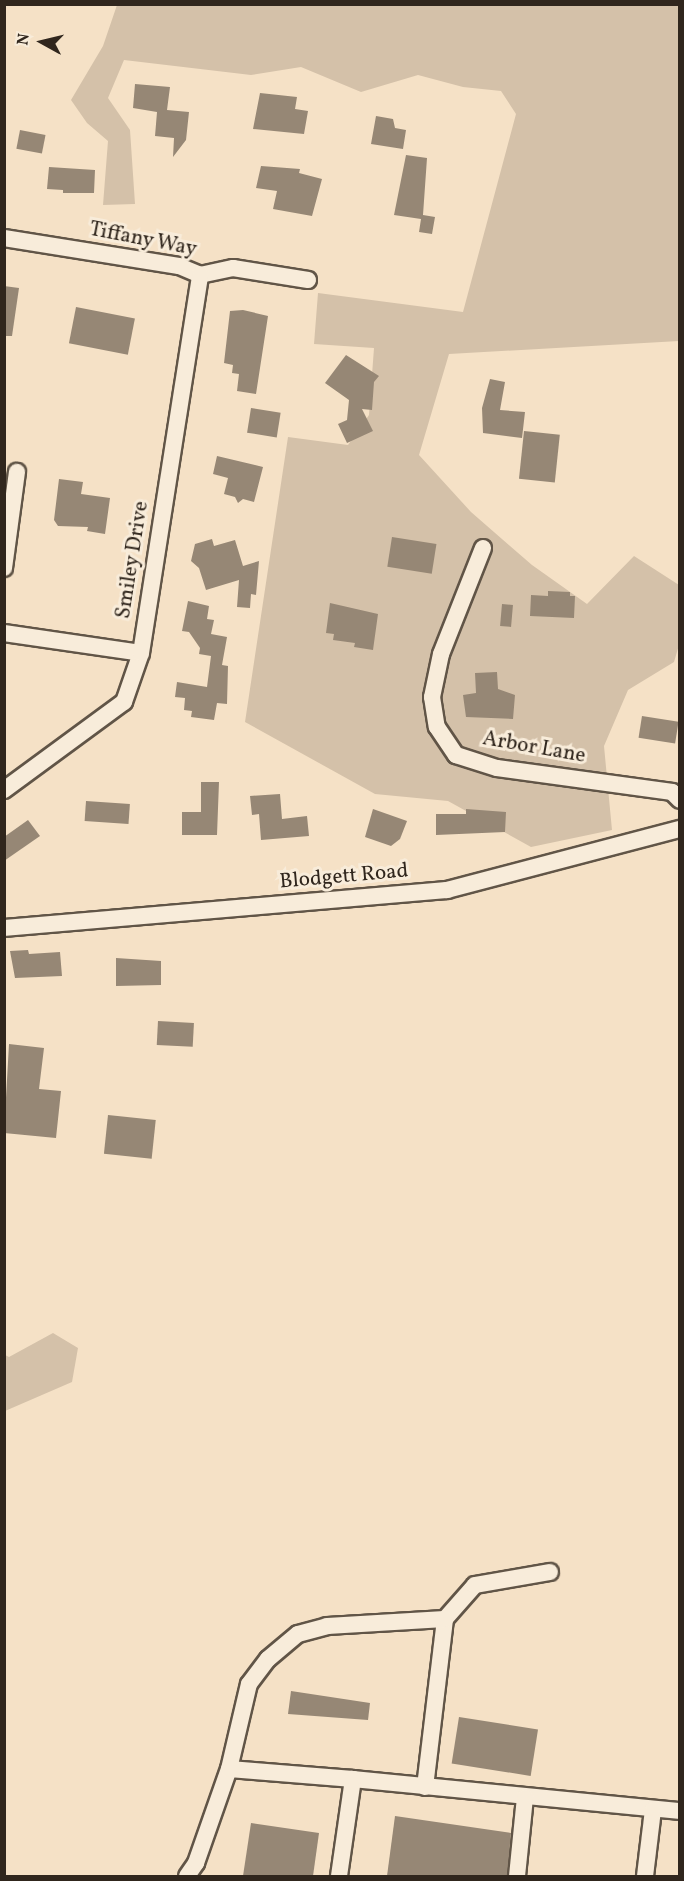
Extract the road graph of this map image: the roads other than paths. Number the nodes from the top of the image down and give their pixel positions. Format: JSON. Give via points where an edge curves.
{"nodes":[{"id":1,"x":4,"y":238,"type":"edge"},
{"id":2,"x":200,"y":275,"type":"junction"},
{"id":3,"x":308,"y":280,"type":"dead end"},
{"id":4,"x":17,"y":472,"type":"dead end"},
{"id":5,"x":483,"y":548,"type":"dead end"},
{"id":6,"x":4,"y":568,"type":"edge"},
{"id":7,"x":4,"y":633,"type":"edge"},
{"id":8,"x":141,"y":653,"type":"junction"},
{"id":9,"x":4,"y":790,"type":"edge"},
{"id":10,"x":680,"y":800,"type":"edge"},
{"id":11,"x":680,"y":829,"type":"edge"},
{"id":12,"x":4,"y":928,"type":"edge"},
{"id":13,"x":550,"y":1572,"type":"dead end"},
{"id":14,"x":445,"y":1618,"type":"junction"},
{"id":15,"x":229,"y":1769,"type":"junction"},
{"id":16,"x":353,"y":1779,"type":"junction"},
{"id":17,"x":425,"y":1787,"type":"junction"},
{"id":18,"x":525,"y":1797,"type":"junction"},
{"id":19,"x":653,"y":1810,"type":"junction"},
{"id":20,"x":680,"y":1811,"type":"edge"},
{"id":21,"x":187,"y":1876,"type":"edge"},
{"id":22,"x":339,"y":1876,"type":"edge"},
{"id":23,"x":517,"y":1876,"type":"edge"},
{"id":24,"x":645,"y":1876,"type":"edge"}],
"edges":[{"from":1,"to":2,"type":"street","name":"Tiffany Way","via":[[179,266]]},
{"from":2,"to":3,"type":"street","name":"Tiffany Way","via":[[233,268]]},
{"from":2,"to":8,"type":"street","name":"Smiley Drive"},
{"from":4,"to":6,"type":"street"},
{"from":5,"to":10,"type":"street","name":"Arbor Lane","via":[[441,654],[432,697],[436,727],[456,755],[497,768],[672,792]]},
{"from":7,"to":8,"type":"street"},
{"from":8,"to":9,"type":"street","name":"Smiley Drive","via":[[123,702]]},
{"from":11,"to":12,"type":"street","name":"Blodgett Road","via":[[447,890]]},
{"from":13,"to":14,"type":"street","via":[[475,1585]]},
{"from":14,"to":15,"type":"street","via":[[361,1622],[298,1634],[268,1659],[249,1684]]},
{"from":14,"to":17,"type":"street"},
{"from":15,"to":16,"type":"street"},
{"from":15,"to":21,"type":"street","via":[[196,1863]]},
{"from":16,"to":17,"type":"street"},
{"from":16,"to":22,"type":"street"},
{"from":17,"to":18,"type":"street"},
{"from":18,"to":19,"type":"street"},
{"from":18,"to":23,"type":"street"},
{"from":19,"to":20,"type":"street"},
{"from":19,"to":24,"type":"street"}]}
